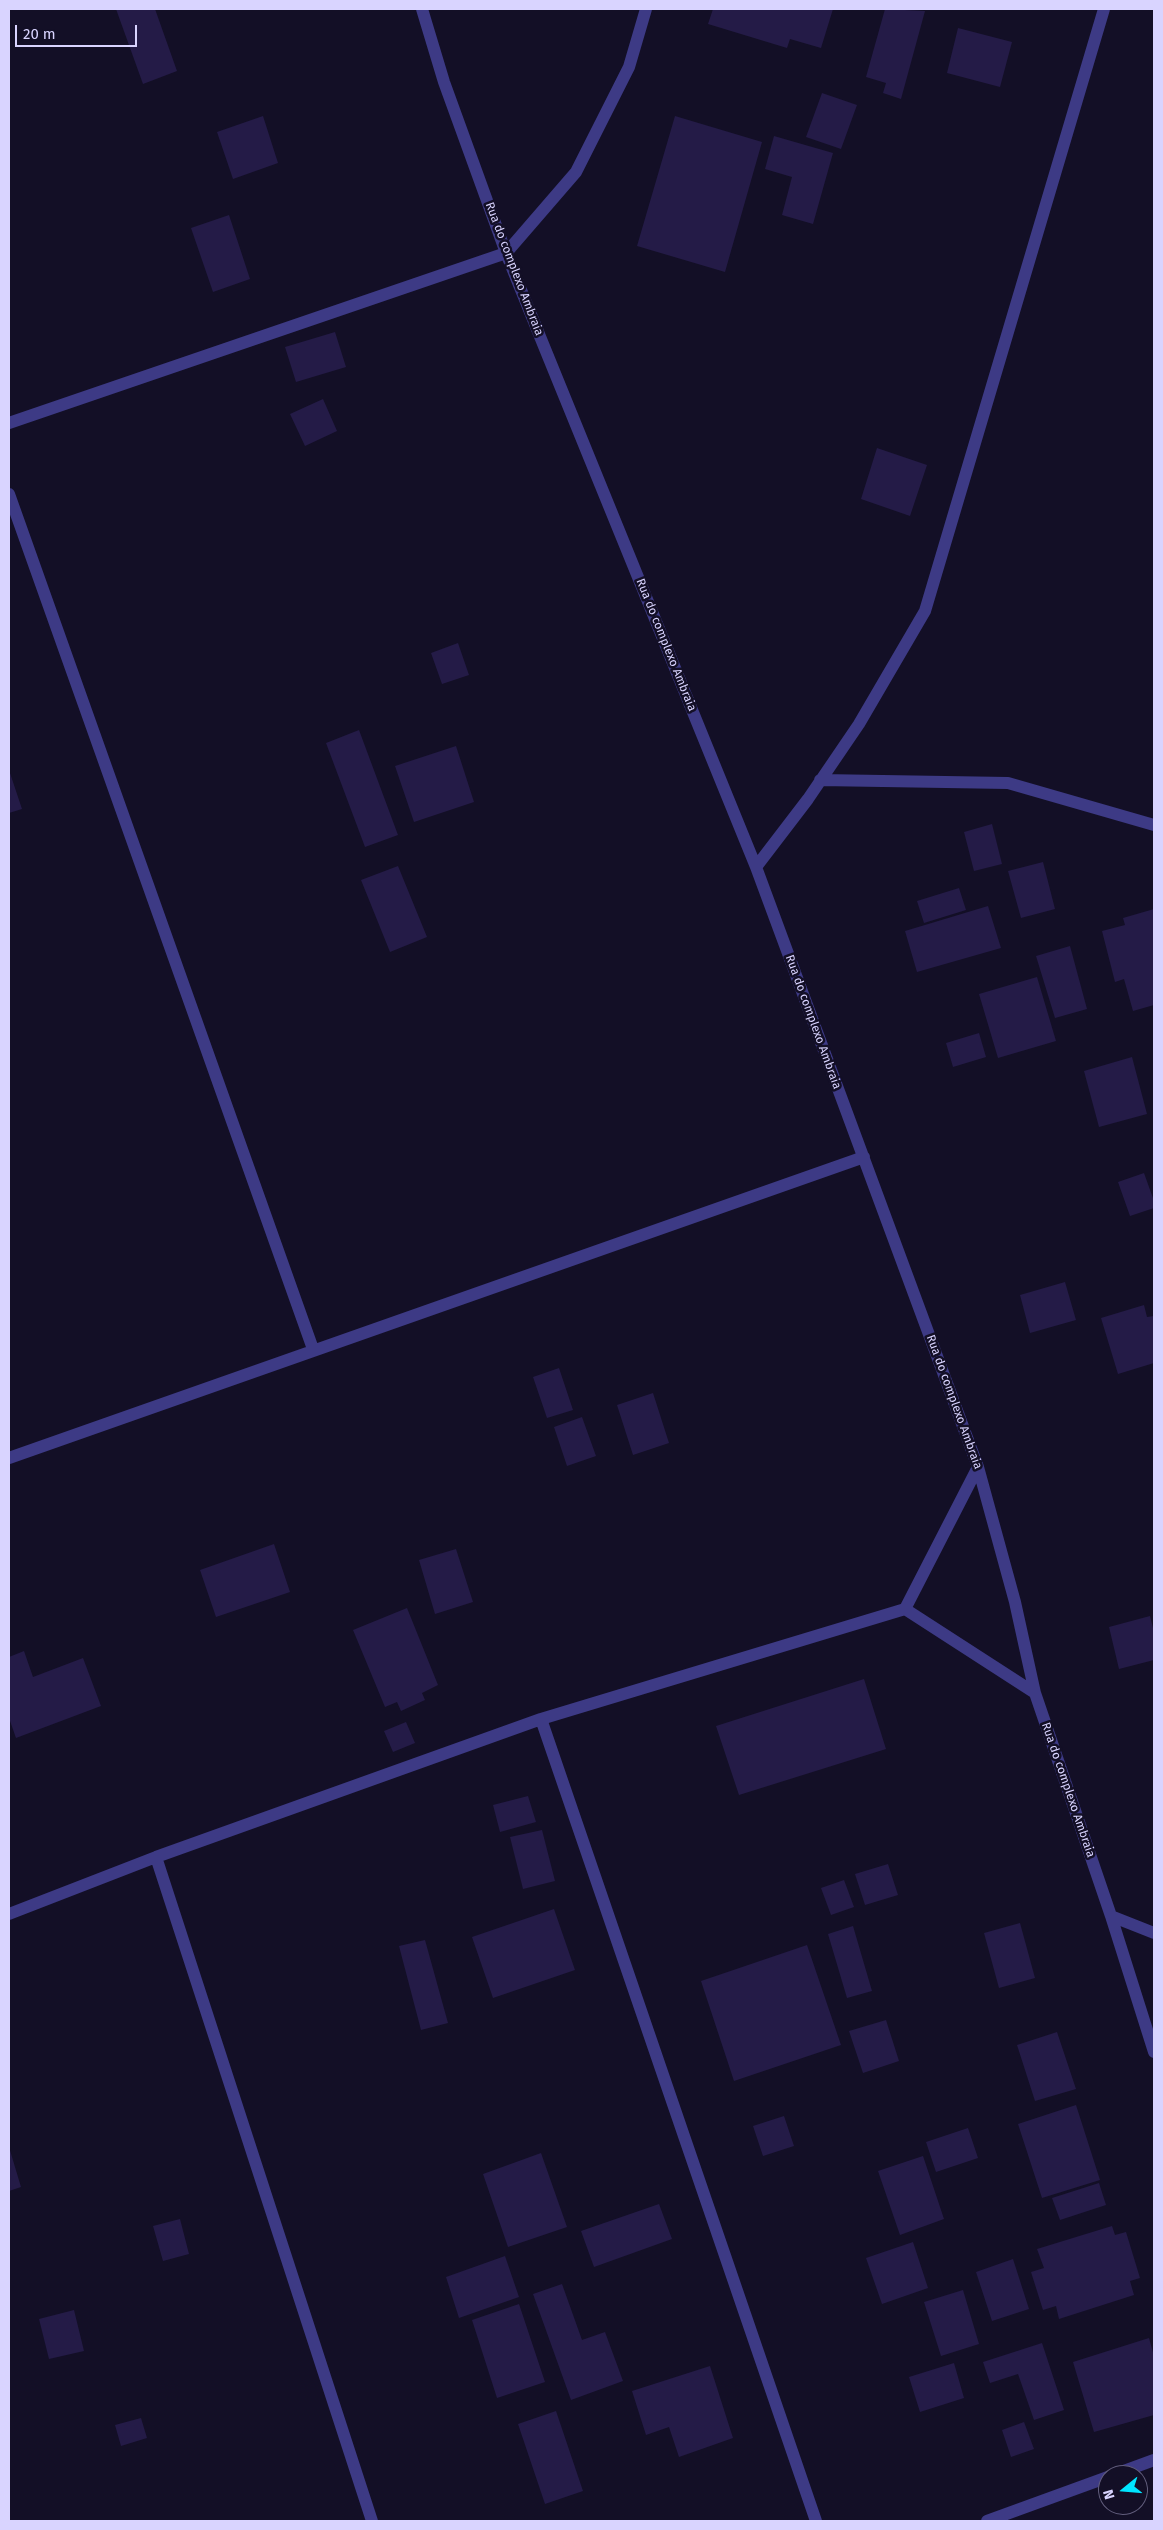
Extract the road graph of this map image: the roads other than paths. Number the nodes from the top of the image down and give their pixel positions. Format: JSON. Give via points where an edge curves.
{"nodes":[{"id":1,"x":422,"y":9,"type":"edge"},
{"id":2,"x":646,"y":9,"type":"edge"},
{"id":3,"x":1104,"y":9,"type":"edge"},
{"id":4,"x":506,"y":253,"type":"junction"},
{"id":5,"x":9,"y":423,"type":"edge"},
{"id":6,"x":9,"y":494,"type":"edge"},
{"id":7,"x":820,"y":780,"type":"junction"},
{"id":8,"x":1154,"y":825,"type":"edge"},
{"id":9,"x":756,"y":867,"type":"junction"},
{"id":10,"x":864,"y":1157,"type":"junction"},
{"id":11,"x":313,"y":1349,"type":"junction"},
{"id":12,"x":9,"y":1458,"type":"edge"},
{"id":13,"x":978,"y":1467,"type":"junction"},
{"id":14,"x":905,"y":1610,"type":"junction"},
{"id":15,"x":1035,"y":1693,"type":"junction"},
{"id":16,"x":541,"y":1719,"type":"junction"},
{"id":17,"x":156,"y":1856,"type":"junction"},
{"id":18,"x":9,"y":1914,"type":"edge"},
{"id":19,"x":1111,"y":1916,"type":"junction"},
{"id":20,"x":1154,"y":1933,"type":"edge"},
{"id":21,"x":1154,"y":2052,"type":"edge"},
{"id":22,"x":1154,"y":2460,"type":"edge"},
{"id":23,"x":1140,"y":2465,"type":"edge"},
{"id":24,"x":1098,"y":2481,"type":"edge"},
{"id":25,"x":372,"y":2521,"type":"edge"},
{"id":26,"x":816,"y":2521,"type":"edge"},
{"id":27,"x":987,"y":2521,"type":"edge"}],
"edges":[{"from":1,"to":4,"type":"street","name":"Rua do complexo Ambraia","via":[[444,82]]},
{"from":2,"to":4,"type":"street","via":[[629,67],[576,172]]},
{"from":3,"to":7,"type":"street","via":[[925,611],[859,724]]},
{"from":4,"to":5,"type":"street"},
{"from":4,"to":9,"type":"street","name":"Rua do complexo Ambraia"},
{"from":6,"to":11,"type":"street"},
{"from":7,"to":8,"type":"street","via":[[1008,783]]},
{"from":7,"to":9,"type":"street"},
{"from":9,"to":10,"type":"street","name":"Rua do complexo Ambraia"},
{"from":10,"to":11,"type":"street"},
{"from":10,"to":13,"type":"street","name":"Rua do complexo Ambraia"},
{"from":11,"to":12,"type":"street"},
{"from":13,"to":14,"type":"street"},
{"from":13,"to":15,"type":"street","name":"Rua do complexo Ambraia","via":[[1015,1602]]},
{"from":14,"to":15,"type":"street"},
{"from":14,"to":16,"type":"street"},
{"from":15,"to":19,"type":"street","name":"Rua do complexo Ambraia"},
{"from":16,"to":17,"type":"street"},
{"from":16,"to":26,"type":"street"},
{"from":17,"to":18,"type":"street"},
{"from":17,"to":25,"type":"street"},
{"from":19,"to":20,"type":"street"},
{"from":19,"to":21,"type":"street","name":"Rua do complexo Ambraia"},
{"from":22,"to":23,"type":"street"},
{"from":24,"to":27,"type":"street"}]}
